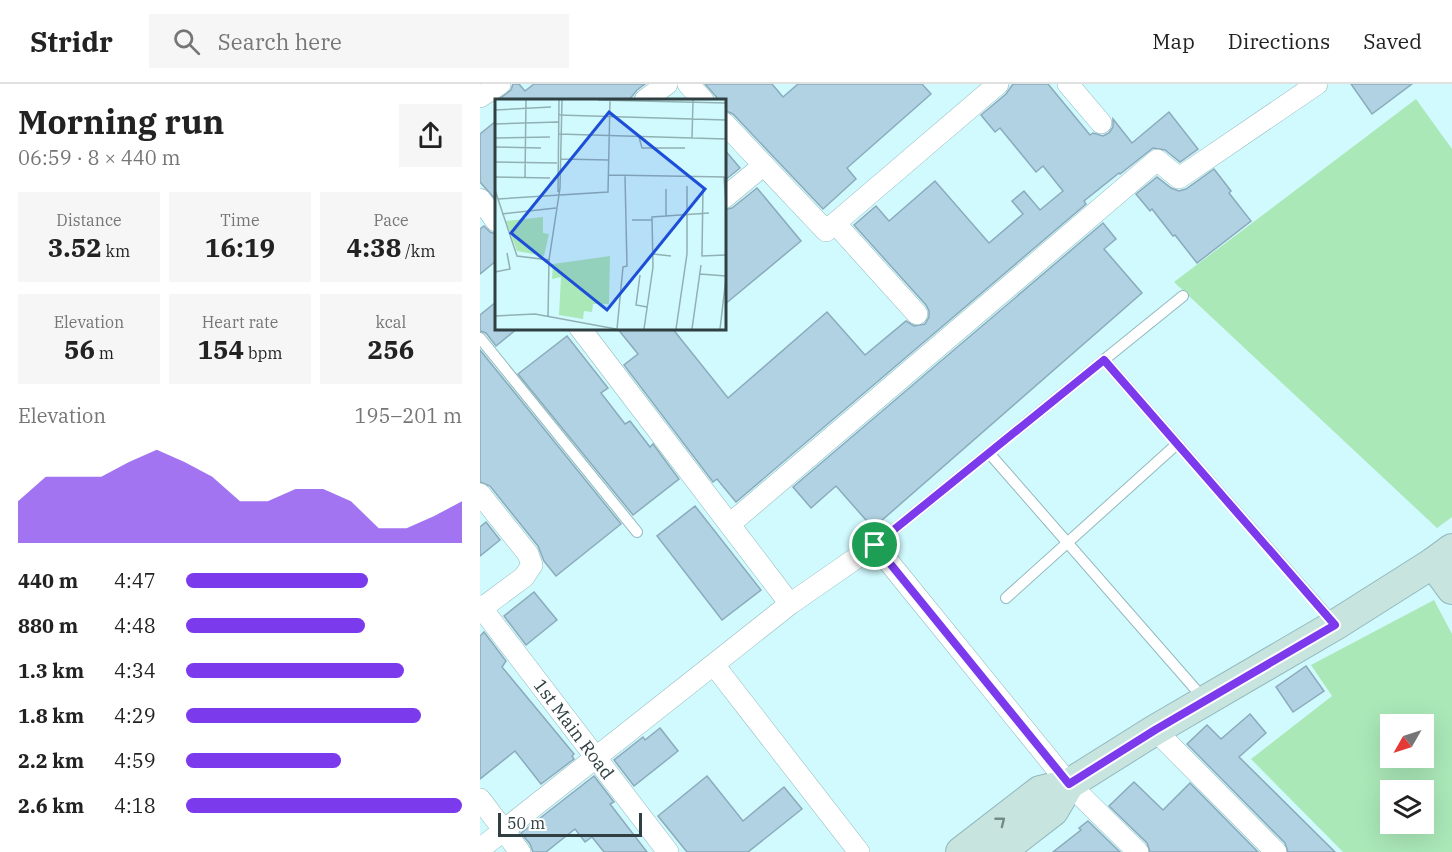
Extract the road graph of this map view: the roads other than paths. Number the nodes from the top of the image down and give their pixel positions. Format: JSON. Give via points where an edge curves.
{"nodes":[{"id":1,"x":500,"y":84,"type":"edge"},
{"id":2,"x":667,"y":84,"type":"edge"},
{"id":3,"x":688,"y":84,"type":"edge"},
{"id":4,"x":998,"y":84,"type":"edge"},
{"id":5,"x":1068,"y":84,"type":"edge"},
{"id":6,"x":1317,"y":84,"type":"edge"},
{"id":7,"x":480,"y":97,"type":"edge"},
{"id":8,"x":646,"y":99,"type":"edge"},
{"id":9,"x":702,"y":99,"type":"edge"},
{"id":10,"x":1101,"y":123,"type":"dead end"},
{"id":11,"x":726,"y":125,"type":"edge"},
{"id":12,"x":764,"y":165,"type":"junction"},
{"id":13,"x":726,"y":196,"type":"edge"},
{"id":14,"x":480,"y":199,"type":"edge"},
{"id":15,"x":495,"y":219,"type":"edge"},
{"id":16,"x":835,"y":223,"type":"junction"},
{"id":17,"x":1183,"y":296,"type":"dead end"},
{"id":18,"x":917,"y":314,"type":"dead end"},
{"id":19,"x":582,"y":330,"type":"edge"},
{"id":20,"x":480,"y":338,"type":"edge"},
{"id":21,"x":1104,"y":360,"type":"junction"},
{"id":22,"x":1177,"y":444,"type":"junction"},
{"id":23,"x":989,"y":453,"type":"junction"},
{"id":24,"x":480,"y":494,"type":"edge"},
{"id":25,"x":730,"y":524,"type":"junction"},
{"id":26,"x":637,"y":532,"type":"dead end"},
{"id":27,"x":1068,"y":541,"type":"junction"},
{"id":28,"x":875,"y":545,"type":"junction"},
{"id":29,"x":1443,"y":556,"type":"edge"},
{"id":30,"x":1452,"y":589,"type":"edge"},
{"id":31,"x":1006,"y":598,"type":"dead end"},
{"id":32,"x":790,"y":604,"type":"junction"},
{"id":33,"x":481,"y":607,"type":"edge"},
{"id":34,"x":1335,"y":625,"type":"junction"},
{"id":35,"x":714,"y":665,"type":"junction"},
{"id":36,"x":1206,"y":701,"type":"junction"},
{"id":37,"x":1155,"y":730,"type":"junction"},
{"id":38,"x":597,"y":758,"type":"junction"},
{"id":39,"x":1069,"y":784,"type":"junction"},
{"id":40,"x":480,"y":799,"type":"edge"},
{"id":41,"x":504,"y":831,"type":"junction"},
{"id":42,"x":480,"y":849,"type":"edge"},
{"id":43,"x":520,"y":852,"type":"edge"},
{"id":44,"x":668,"y":852,"type":"edge"},
{"id":45,"x":859,"y":852,"type":"edge"},
{"id":46,"x":961,"y":852,"type":"edge"},
{"id":47,"x":1000,"y":852,"type":"edge"},
{"id":48,"x":1138,"y":852,"type":"edge"},
{"id":49,"x":1276,"y":852,"type":"edge"}],
"edges":[{"from":1,"to":7,"type":"street"},
{"from":2,"to":8,"type":"street"},
{"from":3,"to":9,"type":"street"},
{"from":4,"to":16,"type":"street"},
{"from":5,"to":10,"type":"street"},
{"from":6,"to":25,"type":"street","via":[[1179,178],[1157,160]]},
{"from":11,"to":12,"type":"street"},
{"from":12,"to":13,"type":"street"},
{"from":12,"to":16,"type":"street","via":[[826,231]]},
{"from":14,"to":15,"type":"street"},
{"from":16,"to":18,"type":"street"},
{"from":17,"to":21,"type":"lane"},
{"from":19,"to":25,"type":"street"},
{"from":20,"to":26,"type":"lane"},
{"from":21,"to":22,"type":"lane"},
{"from":21,"to":23,"type":"lane"},
{"from":22,"to":27,"type":"lane"},
{"from":22,"to":34,"type":"lane"},
{"from":23,"to":27,"type":"lane"},
{"from":23,"to":28,"type":"lane"},
{"from":24,"to":33,"type":"street","via":[[528,554],[532,566],[524,577]]},
{"from":25,"to":32,"type":"street"},
{"from":27,"to":31,"type":"lane"},
{"from":27,"to":36,"type":"lane"},
{"from":28,"to":32,"type":"street"},
{"from":28,"to":39,"type":"street"},
{"from":29,"to":30,"type":"street"},
{"from":29,"to":34,"type":"street"},
{"from":32,"to":35,"type":"street"},
{"from":33,"to":38,"type":"street","name":"1st Main Road"},
{"from":34,"to":36,"type":"street"},
{"from":35,"to":38,"type":"street"},
{"from":35,"to":45,"type":"street"},
{"from":36,"to":37,"type":"street"},
{"from":37,"to":39,"type":"street"},
{"from":37,"to":49,"type":"street"},
{"from":38,"to":41,"type":"street"},
{"from":38,"to":44,"type":"street","name":"1st Main Road"},
{"from":46,"to":39,"type":"street","one_way":true,"via":[[1040,791]]},
{"from":39,"to":47,"type":"street","via":[[1053,811]]},
{"from":39,"to":48,"type":"street"},
{"from":40,"to":41,"type":"street"},
{"from":41,"to":42,"type":"street"},
{"from":41,"to":43,"type":"street"}]}
